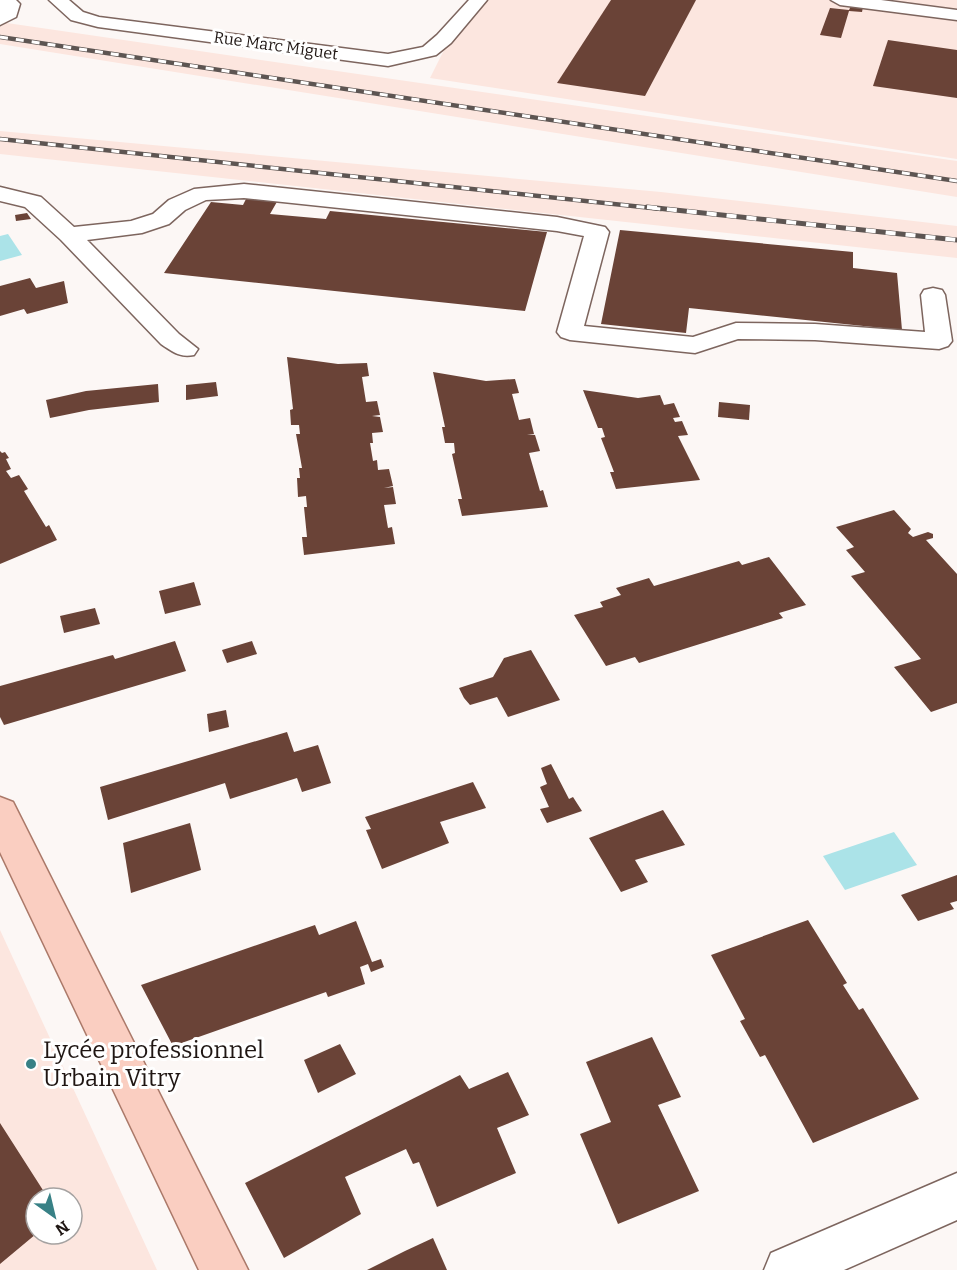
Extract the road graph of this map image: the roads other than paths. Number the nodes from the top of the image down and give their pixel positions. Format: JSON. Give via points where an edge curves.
{"nodes":[{"id":1,"x":0,"y":0,"type":"edge"},
{"id":2,"x":58,"y":0,"type":"edge"},
{"id":3,"x":478,"y":0,"type":"edge"},
{"id":4,"x":840,"y":0,"type":"edge"},
{"id":5,"x":957,"y":15,"type":"edge"},
{"id":6,"x":0,"y":20,"type":"edge"},
{"id":7,"x":0,"y":194,"type":"edge"},
{"id":8,"x":69,"y":235,"type":"junction"},
{"id":9,"x":933,"y":295,"type":"dead end"},
{"id":10,"x":184,"y":349,"type":"dead end"},
{"id":11,"x":0,"y":813,"type":"edge"},
{"id":12,"x":957,"y":1196,"type":"edge"},
{"id":13,"x":224,"y":1270,"type":"edge"},
{"id":14,"x":788,"y":1270,"type":"edge"}],
"edges":[{"from":1,"to":6,"type":"street","via":[[11,4],[10,14]]},
{"from":2,"to":3,"type":"street","name":"Rue Marc Miguet","via":[[77,16],[98,22],[388,60],[429,51]]},
{"from":4,"to":5,"type":"street"},
{"from":7,"to":8,"type":"street","via":[[33,202]]},
{"from":8,"to":9,"type":"street","via":[[134,228],[161,219],[177,205],[202,194],[244,191],[597,232],[570,332],[695,345],[736,331],[939,341]]},
{"from":8,"to":10,"type":"street"},
{"from":11,"to":13,"type":"main road"},
{"from":12,"to":14,"type":"street"}]}
